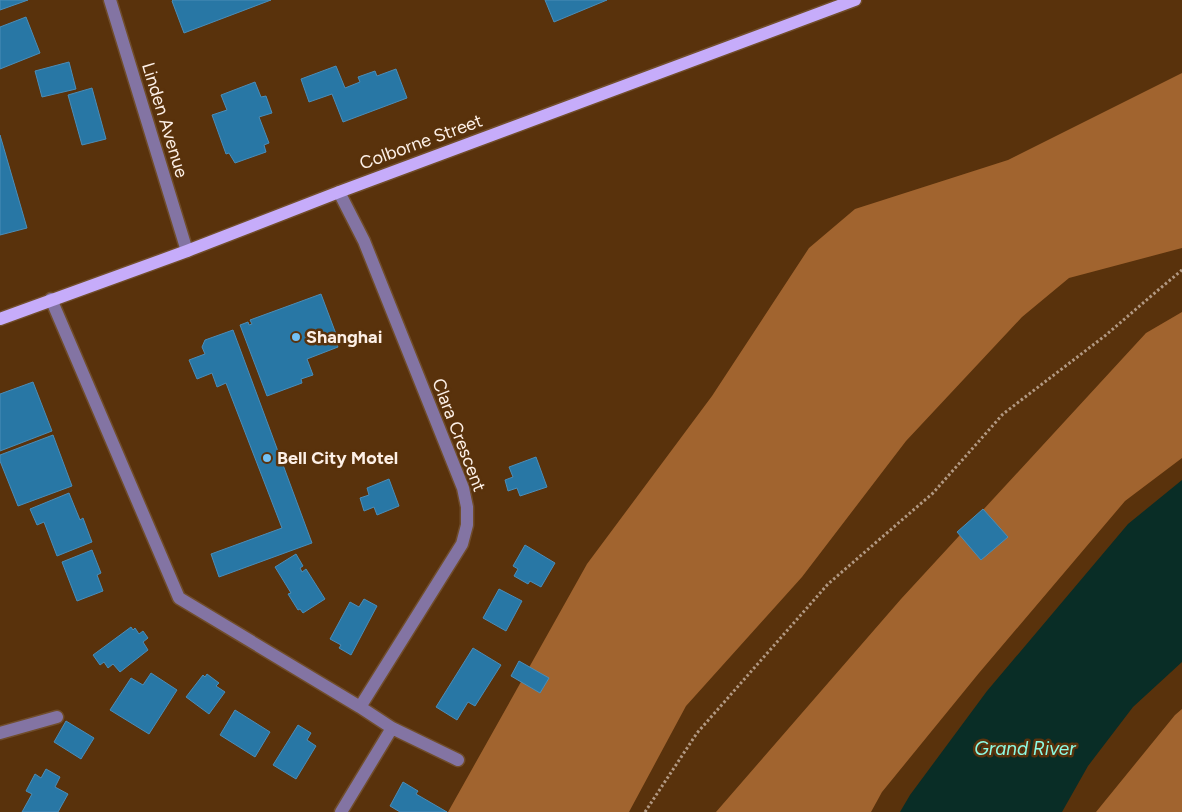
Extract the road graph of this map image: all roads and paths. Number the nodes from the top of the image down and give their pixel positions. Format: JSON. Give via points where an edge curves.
{"nodes":[{"id":1,"x":110,"y":0,"type":"edge"},
{"id":2,"x":855,"y":0,"type":"edge"},
{"id":3,"x":339,"y":192,"type":"junction"},
{"id":4,"x":187,"y":251,"type":"junction"},
{"id":5,"x":1182,"y":270,"type":"edge"},
{"id":6,"x":52,"y":299,"type":"junction"},
{"id":7,"x":0,"y":319,"type":"edge"},
{"id":8,"x":360,"y":707,"type":"junction"},
{"id":9,"x":57,"y":717,"type":"dead end"},
{"id":10,"x":392,"y":728,"type":"junction"},
{"id":11,"x":0,"y":733,"type":"edge"},
{"id":12,"x":458,"y":760,"type":"dead end"},
{"id":13,"x":341,"y":812,"type":"edge"},
{"id":14,"x":645,"y":812,"type":"edge"}],
"edges":[{"from":1,"to":4,"type":"street","name":"Linden Avenue"},
{"from":2,"to":3,"type":"main road","name":"Colborne Street"},
{"from":3,"to":4,"type":"main road","name":"Colborne Street"},
{"from":3,"to":8,"type":"street","name":"Clara Crescent","via":[[364,241],[463,488],[467,507],[467,526],[462,544]]},
{"from":4,"to":6,"type":"main road","name":"Colborne Street"},
{"from":5,"to":14,"type":"path","via":[[1106,335],[1003,414],[933,494],[828,584],[697,733]]},
{"from":6,"to":7,"type":"main road","name":"Colborne Street"},
{"from":6,"to":8,"type":"street","via":[[179,598]]},
{"from":8,"to":10,"type":"street"},
{"from":9,"to":11,"type":"street"},
{"from":10,"to":12,"type":"street"},
{"from":10,"to":13,"type":"street"}]}
